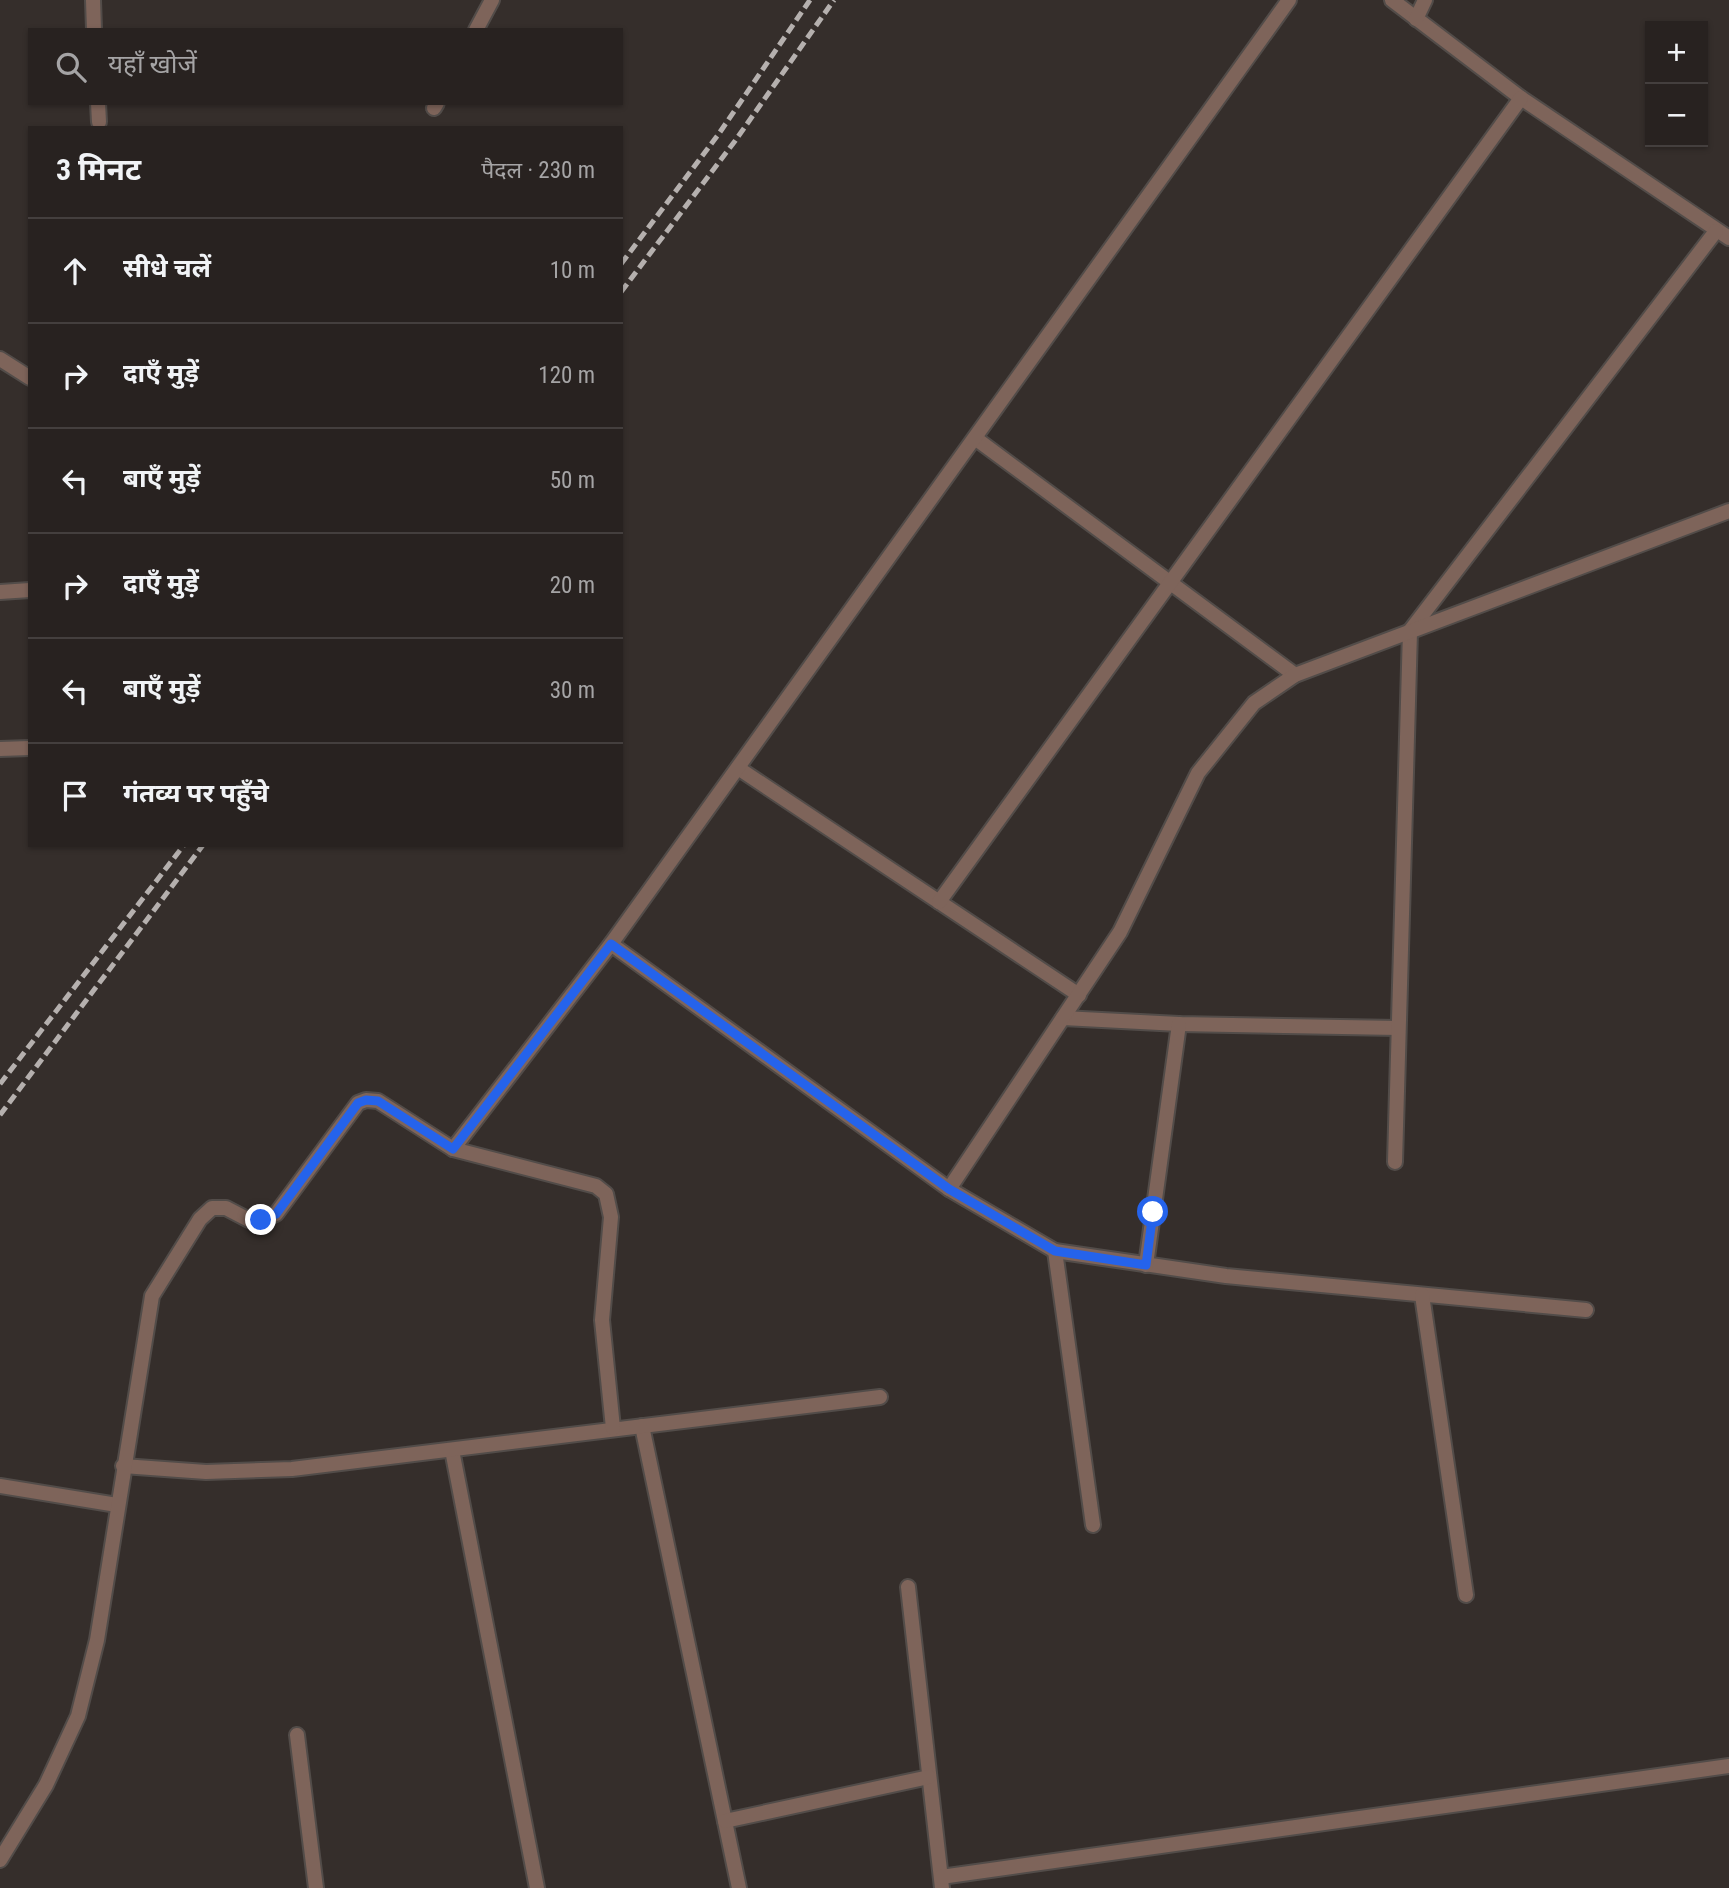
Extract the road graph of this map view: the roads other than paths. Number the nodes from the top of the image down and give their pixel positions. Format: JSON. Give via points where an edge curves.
{"nodes":[{"id":1,"x":93,"y":0,"type":"edge"},
{"id":2,"x":492,"y":0,"type":"edge"},
{"id":3,"x":1289,"y":0,"type":"edge"},
{"id":4,"x":1392,"y":0,"type":"edge"},
{"id":5,"x":1425,"y":0,"type":"edge"},
{"id":6,"x":1416,"y":19,"type":"junction"},
{"id":7,"x":94,"y":28,"type":"edge"},
{"id":8,"x":477,"y":28,"type":"edge"},
{"id":9,"x":1521,"y":98,"type":"junction"},
{"id":10,"x":98,"y":105,"type":"edge"},
{"id":11,"x":99,"y":122,"type":"dead end"},
{"id":12,"x":1723,"y":234,"type":"edge"},
{"id":13,"x":0,"y":359,"type":"edge"},
{"id":14,"x":28,"y":377,"type":"edge"},
{"id":15,"x":975,"y":438,"type":"junction"},
{"id":16,"x":1729,"y":511,"type":"edge"},
{"id":17,"x":1170,"y":582,"type":"junction"},
{"id":18,"x":28,"y":590,"type":"edge"},
{"id":19,"x":0,"y":592,"type":"edge"},
{"id":20,"x":1410,"y":631,"type":"junction"},
{"id":21,"x":1295,"y":675,"type":"junction"},
{"id":22,"x":28,"y":748,"type":"edge"},
{"id":23,"x":0,"y":749,"type":"edge"},
{"id":24,"x":738,"y":768,"type":"junction"},
{"id":25,"x":939,"y":902,"type":"junction"},
{"id":26,"x":611,"y":944,"type":"junction"},
{"id":27,"x":1079,"y":995,"type":"junction"},
{"id":28,"x":1063,"y":1018,"type":"junction"},
{"id":29,"x":1179,"y":1024,"type":"junction"},
{"id":30,"x":1398,"y":1028,"type":"junction"},
{"id":31,"x":453,"y":1149,"type":"junction"},
{"id":32,"x":1395,"y":1162,"type":"dead end"},
{"id":33,"x":949,"y":1189,"type":"junction"},
{"id":34,"x":1055,"y":1251,"type":"junction"},
{"id":35,"x":1146,"y":1265,"type":"junction"},
{"id":36,"x":1422,"y":1295,"type":"junction"},
{"id":37,"x":1586,"y":1310,"type":"dead end"},
{"id":38,"x":880,"y":1397,"type":"dead end"},
{"id":39,"x":642,"y":1426,"type":"junction"},
{"id":40,"x":612,"y":1428,"type":"junction"},
{"id":41,"x":452,"y":1450,"type":"junction"},
{"id":42,"x":123,"y":1466,"type":"junction"},
{"id":43,"x":0,"y":1486,"type":"edge"},
{"id":44,"x":117,"y":1505,"type":"junction"},
{"id":45,"x":1093,"y":1525,"type":"dead end"},
{"id":46,"x":908,"y":1587,"type":"dead end"},
{"id":47,"x":1466,"y":1595,"type":"dead end"},
{"id":48,"x":297,"y":1735,"type":"dead end"},
{"id":49,"x":1729,"y":1766,"type":"edge"},
{"id":50,"x":929,"y":1777,"type":"junction"},
{"id":51,"x":725,"y":1821,"type":"junction"},
{"id":52,"x":0,"y":1860,"type":"edge"},
{"id":53,"x":942,"y":1883,"type":"edge"},
{"id":54,"x":316,"y":1888,"type":"edge"},
{"id":55,"x":537,"y":1888,"type":"edge"},
{"id":56,"x":739,"y":1888,"type":"edge"}],
"edges":[{"from":1,"to":7,"type":"street"},
{"from":2,"to":8,"type":"street"},
{"from":3,"to":15,"type":"street"},
{"from":4,"to":6,"type":"street"},
{"from":5,"to":6,"type":"street"},
{"from":6,"to":9,"type":"street"},
{"from":9,"to":12,"type":"street"},
{"from":9,"to":17,"type":"street"},
{"from":10,"to":11,"type":"street"},
{"from":12,"to":20,"type":"street"},
{"from":13,"to":14,"type":"street"},
{"from":15,"to":17,"type":"street"},
{"from":15,"to":24,"type":"street"},
{"from":16,"to":20,"type":"street"},
{"from":17,"to":21,"type":"street"},
{"from":17,"to":25,"type":"street"},
{"from":18,"to":19,"type":"street"},
{"from":20,"to":21,"type":"street"},
{"from":20,"to":30,"type":"street"},
{"from":21,"to":27,"type":"street","via":[[1254,703],[1198,773],[1120,932]]},
{"from":22,"to":23,"type":"street"},
{"from":24,"to":25,"type":"street"},
{"from":24,"to":26,"type":"street"},
{"from":25,"to":27,"type":"street"},
{"from":26,"to":31,"type":"street"},
{"from":26,"to":33,"type":"street"},
{"from":27,"to":28,"type":"street"},
{"from":28,"to":29,"type":"street"},
{"from":28,"to":33,"type":"street"},
{"from":29,"to":30,"type":"street"},
{"from":29,"to":35,"type":"street"},
{"from":30,"to":32,"type":"street"},
{"from":31,"to":40,"type":"street","via":[[596,1186],[606,1194],[611,1217],[602,1320]]},
{"from":31,"to":42,"type":"street","via":[[378,1101],[366,1100],[358,1103],[276,1214],[249,1220],[226,1208],[212,1208],[200,1219],[152,1296]]},
{"from":33,"to":34,"type":"street"},
{"from":34,"to":35,"type":"street"},
{"from":34,"to":45,"type":"street"},
{"from":35,"to":36,"type":"street"},
{"from":36,"to":37,"type":"street"},
{"from":36,"to":47,"type":"street"},
{"from":38,"to":39,"type":"street"},
{"from":39,"to":40,"type":"street"},
{"from":39,"to":51,"type":"street"},
{"from":40,"to":41,"type":"street"},
{"from":41,"to":42,"type":"street","via":[[278,1470],[206,1472]]},
{"from":41,"to":55,"type":"street"},
{"from":42,"to":44,"type":"street"},
{"from":43,"to":44,"type":"street"},
{"from":44,"to":52,"type":"street","via":[[97,1640],[78,1716],[46,1784]]},
{"from":46,"to":50,"type":"street"},
{"from":48,"to":54,"type":"street"},
{"from":49,"to":53,"type":"street"},
{"from":50,"to":51,"type":"street"},
{"from":50,"to":53,"type":"street"},
{"from":51,"to":56,"type":"street"}]}
